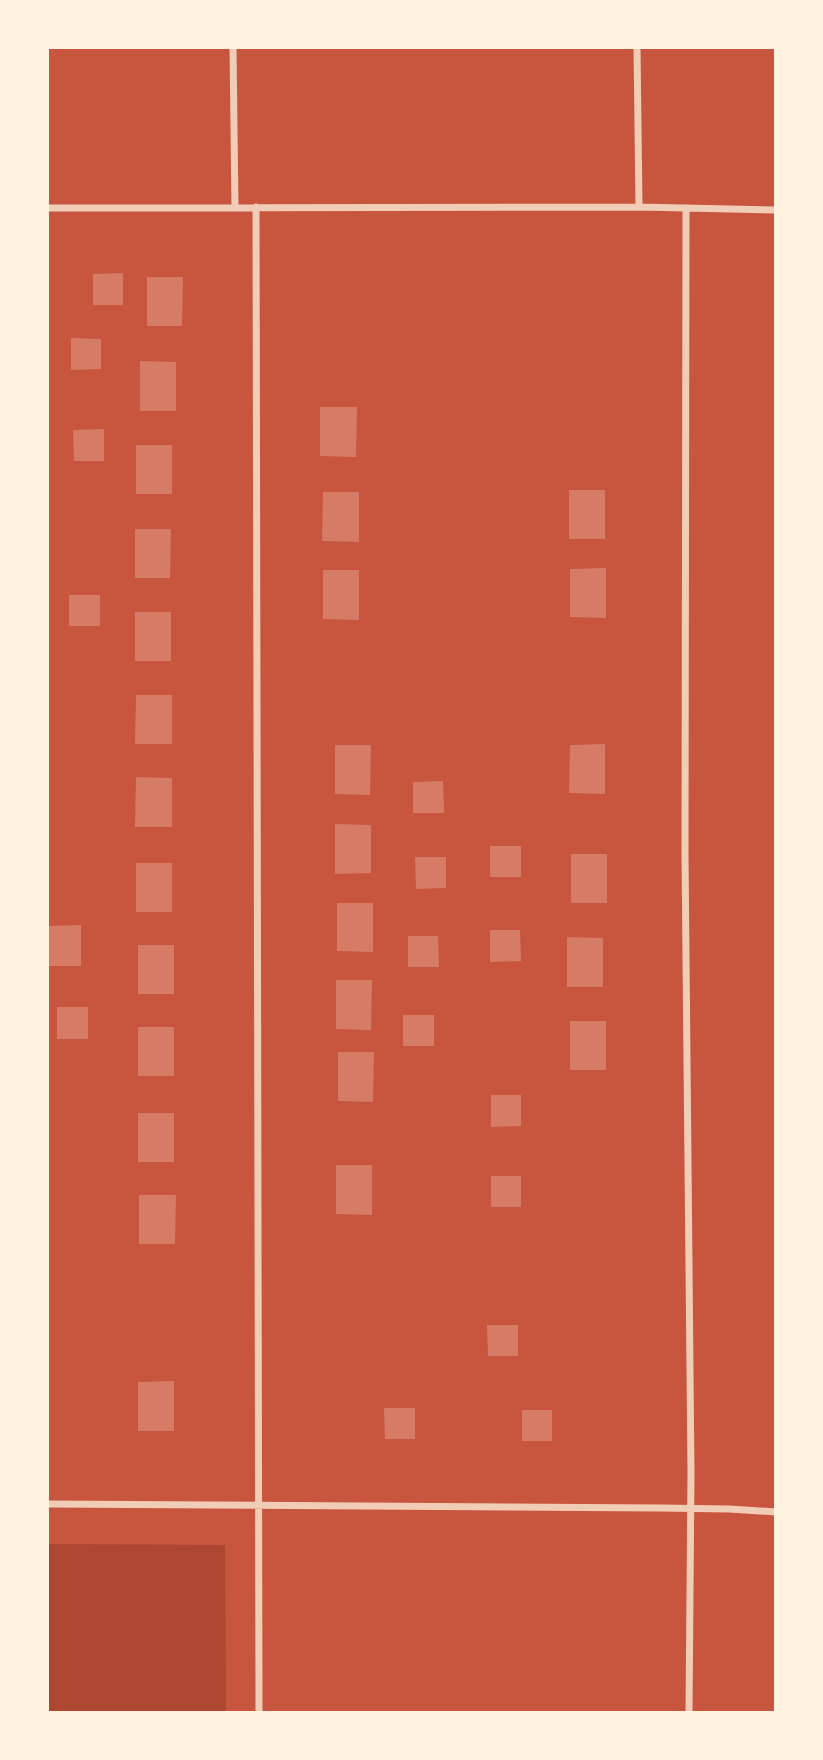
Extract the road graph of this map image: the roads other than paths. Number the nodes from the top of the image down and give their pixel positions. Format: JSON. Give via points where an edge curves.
{"nodes":[{"id":1,"x":233,"y":47,"type":"edge"},
{"id":2,"x":637,"y":47,"type":"edge"},
{"id":3,"x":256,"y":207,"type":"junction"},
{"id":4,"x":639,"y":207,"type":"junction"},
{"id":5,"x":47,"y":208,"type":"edge"},
{"id":6,"x":235,"y":208,"type":"junction"},
{"id":7,"x":686,"y":208,"type":"junction"},
{"id":8,"x":776,"y":210,"type":"edge"},
{"id":9,"x":47,"y":1504,"type":"edge"},
{"id":10,"x":259,"y":1506,"type":"junction"},
{"id":11,"x":691,"y":1509,"type":"junction"},
{"id":12,"x":776,"y":1512,"type":"edge"},
{"id":13,"x":259,"y":1713,"type":"edge"},
{"id":14,"x":689,"y":1713,"type":"edge"}],
"edges":[{"from":1,"to":6,"type":"street"},
{"from":2,"to":4,"type":"street"},
{"from":3,"to":4,"type":"street"},
{"from":3,"to":6,"type":"street"},
{"from":3,"to":10,"type":"street"},
{"from":4,"to":7,"type":"street"},
{"from":5,"to":6,"type":"street"},
{"from":7,"to":8,"type":"street"},
{"from":7,"to":11,"type":"street"},
{"from":9,"to":10,"type":"street"},
{"from":10,"to":11,"type":"street"},
{"from":10,"to":13,"type":"street"},
{"from":11,"to":12,"type":"street"},
{"from":11,"to":14,"type":"street"}]}
